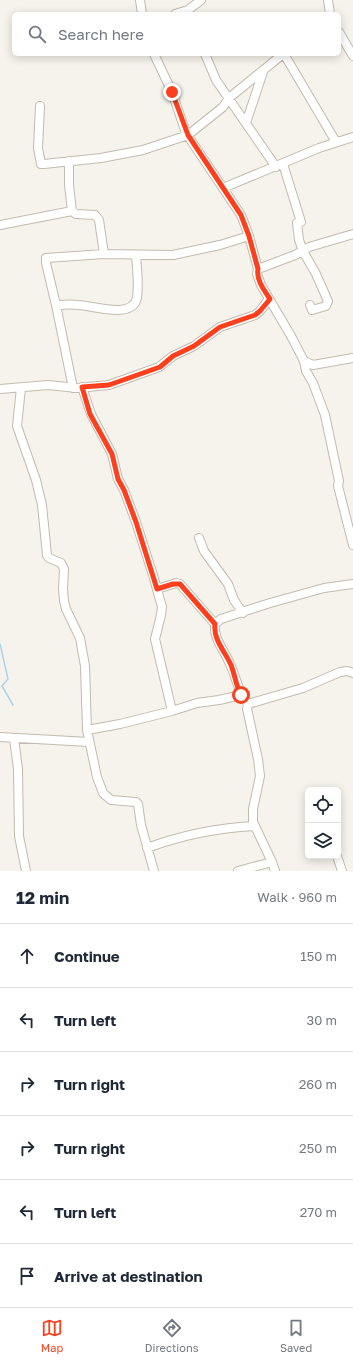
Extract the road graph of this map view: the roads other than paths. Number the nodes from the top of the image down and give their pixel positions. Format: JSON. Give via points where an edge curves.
{"nodes":[{"id":1,"x":140,"y":0,"type":"edge"},
{"id":2,"x":201,"y":0,"type":"edge"},
{"id":3,"x":328,"y":0,"type":"edge"},
{"id":4,"x":190,"y":8,"type":"edge"},
{"id":5,"x":142,"y":12,"type":"edge"},
{"id":6,"x":180,"y":12,"type":"edge"},
{"id":7,"x":328,"y":12,"type":"edge"},
{"id":8,"x":341,"y":35,"type":"edge"},
{"id":9,"x":155,"y":56,"type":"edge"},
{"id":10,"x":206,"y":56,"type":"edge"},
{"id":11,"x":281,"y":56,"type":"edge"},
{"id":12,"x":284,"y":56,"type":"edge"},
{"id":13,"x":353,"y":56,"type":"edge"},
{"id":14,"x":263,"y":71,"type":"junction"},
{"id":15,"x":229,"y":98,"type":"junction"},
{"id":16,"x":40,"y":106,"type":"dead end"},
{"id":17,"x":246,"y":123,"type":"junction"},
{"id":18,"x":188,"y":135,"type":"junction"},
{"id":19,"x":353,"y":137,"type":"edge"},
{"id":20,"x":336,"y":142,"type":"junction"},
{"id":21,"x":69,"y":161,"type":"junction"},
{"id":22,"x":279,"y":165,"type":"junction"},
{"id":23,"x":223,"y":188,"type":"junction"},
{"id":24,"x":72,"y":211,"type":"junction"},
{"id":25,"x":0,"y":226,"type":"edge"},
{"id":26,"x":353,"y":234,"type":"edge"},
{"id":27,"x":249,"y":236,"type":"junction"},
{"id":28,"x":303,"y":251,"type":"junction"},
{"id":29,"x":104,"y":254,"type":"junction"},
{"id":30,"x":136,"y":255,"type":"junction"},
{"id":31,"x":258,"y":269,"type":"junction"},
{"id":32,"x":270,"y":299,"type":"junction"},
{"id":33,"x":56,"y":305,"type":"junction"},
{"id":34,"x":310,"y":306,"type":"dead end"},
{"id":35,"x":353,"y":358,"type":"edge"},
{"id":36,"x":304,"y":361,"type":"junction"},
{"id":37,"x":313,"y":365,"type":"junction"},
{"id":38,"x":306,"y":371,"type":"junction"},
{"id":39,"x":82,"y":387,"type":"junction"},
{"id":40,"x":21,"y":388,"type":"junction"},
{"id":41,"x":73,"y":388,"type":"junction"},
{"id":42,"x":0,"y":389,"type":"edge"},
{"id":43,"x":199,"y":538,"type":"dead end"},
{"id":44,"x":353,"y":545,"type":"edge"},
{"id":45,"x":353,"y":584,"type":"edge"},
{"id":46,"x":157,"y":589,"type":"junction"},
{"id":47,"x":244,"y":613,"type":"junction"},
{"id":48,"x":215,"y":624,"type":"junction"},
{"id":49,"x":353,"y":673,"type":"edge"},
{"id":50,"x":241,"y":695,"type":"junction"},
{"id":51,"x":248,"y":704,"type":"junction"},
{"id":52,"x":172,"y":711,"type":"junction"},
{"id":53,"x":87,"y":730,"type":"junction"},
{"id":54,"x":0,"y":737,"type":"edge"},
{"id":55,"x":14,"y":738,"type":"junction"},
{"id":56,"x":89,"y":742,"type":"junction"},
{"id":57,"x":254,"y":826,"type":"junction"},
{"id":58,"x":147,"y":848,"type":"junction"},
{"id":59,"x":338,"y":859,"type":"edge"},
{"id":60,"x":272,"y":862,"type":"junction"},
{"id":61,"x":26,"y":871,"type":"edge"},
{"id":62,"x":154,"y":871,"type":"edge"},
{"id":63,"x":238,"y":871,"type":"edge"},
{"id":64,"x":275,"y":871,"type":"edge"},
{"id":65,"x":342,"y":871,"type":"edge"}],
"edges":[{"from":1,"to":5,"type":"street"},
{"from":2,"to":4,"type":"street"},
{"from":3,"to":7,"type":"street"},
{"from":4,"to":6,"type":"street"},
{"from":8,"to":13,"type":"street"},
{"from":9,"to":18,"type":"street"},
{"from":10,"to":15,"type":"street","via":[[216,80]]},
{"from":11,"to":14,"type":"street"},
{"from":12,"to":20,"type":"street"},
{"from":14,"to":15,"type":"street"},
{"from":14,"to":17,"type":"street"},
{"from":15,"to":17,"type":"street"},
{"from":15,"to":18,"type":"street","via":[[223,107]]},
{"from":16,"to":21,"type":"street","via":[[38,148],[41,164]]},
{"from":17,"to":22,"type":"street"},
{"from":18,"to":21,"type":"street","via":[[143,150]]},
{"from":18,"to":23,"type":"street"},
{"from":19,"to":20,"type":"street"},
{"from":20,"to":22,"type":"street"},
{"from":21,"to":24,"type":"street"},
{"from":22,"to":23,"type":"street"},
{"from":22,"to":28,"type":"street","via":[[301,222],[297,223]]},
{"from":23,"to":27,"type":"street","via":[[237,208]]},
{"from":24,"to":25,"type":"street"},
{"from":24,"to":29,"type":"street","via":[[76,214],[98,217]]},
{"from":26,"to":28,"type":"street"},
{"from":27,"to":30,"type":"street","via":[[173,256]]},
{"from":27,"to":31,"type":"street"},
{"from":28,"to":31,"type":"street"},
{"from":28,"to":34,"type":"street","via":[[328,301],[326,306],[312,310]]},
{"from":29,"to":30,"type":"street"},
{"from":29,"to":33,"type":"street","via":[[46,258]]},
{"from":30,"to":33,"type":"street","via":[[137,299],[131,306],[122,310]]},
{"from":31,"to":32,"type":"street","via":[[261,286]]},
{"from":32,"to":36,"type":"street"},
{"from":32,"to":39,"type":"street","via":[[255,315],[220,327],[160,367],[109,385]]},
{"from":33,"to":41,"type":"street"},
{"from":35,"to":37,"type":"street"},
{"from":36,"to":37,"type":"street"},
{"from":36,"to":38,"type":"street"},
{"from":37,"to":38,"type":"street"},
{"from":38,"to":44,"type":"street","via":[[324,415]]},
{"from":39,"to":41,"type":"street"},
{"from":39,"to":46,"type":"street","via":[[90,414],[112,454],[118,479],[136,522]]},
{"from":40,"to":41,"type":"street","via":[[48,385]]},
{"from":40,"to":42,"type":"street"},
{"from":40,"to":53,"type":"street","via":[[17,426],[42,505],[47,555],[61,563],[64,569],[64,601],[80,638],[85,666]]},
{"from":43,"to":47,"type":"street","via":[[204,551],[228,584],[234,600]]},
{"from":45,"to":47,"type":"street","via":[[324,588]]},
{"from":46,"to":48,"type":"street","via":[[180,584]]},
{"from":46,"to":52,"type":"street","via":[[162,607],[155,639]]},
{"from":47,"to":48,"type":"street","via":[[221,619]]},
{"from":48,"to":50,"type":"street","via":[[214,631],[218,642],[231,665]]},
{"from":49,"to":51,"type":"street","via":[[340,672],[303,688]]},
{"from":50,"to":51,"type":"street"},
{"from":50,"to":52,"type":"street","via":[[197,702]]},
{"from":51,"to":57,"type":"street","via":[[260,776],[252,809]]},
{"from":52,"to":53,"type":"street"},
{"from":53,"to":56,"type":"street"},
{"from":54,"to":55,"type":"street"},
{"from":55,"to":56,"type":"street"},
{"from":55,"to":61,"type":"street","via":[[18,769],[19,836]]},
{"from":56,"to":58,"type":"street","via":[[103,793],[117,802],[131,801],[138,804]]},
{"from":57,"to":58,"type":"street","via":[[217,829],[175,838]]},
{"from":57,"to":60,"type":"street"},
{"from":58,"to":62,"type":"street"},
{"from":59,"to":65,"type":"street"},
{"from":60,"to":63,"type":"street"},
{"from":60,"to":64,"type":"street"}]}
